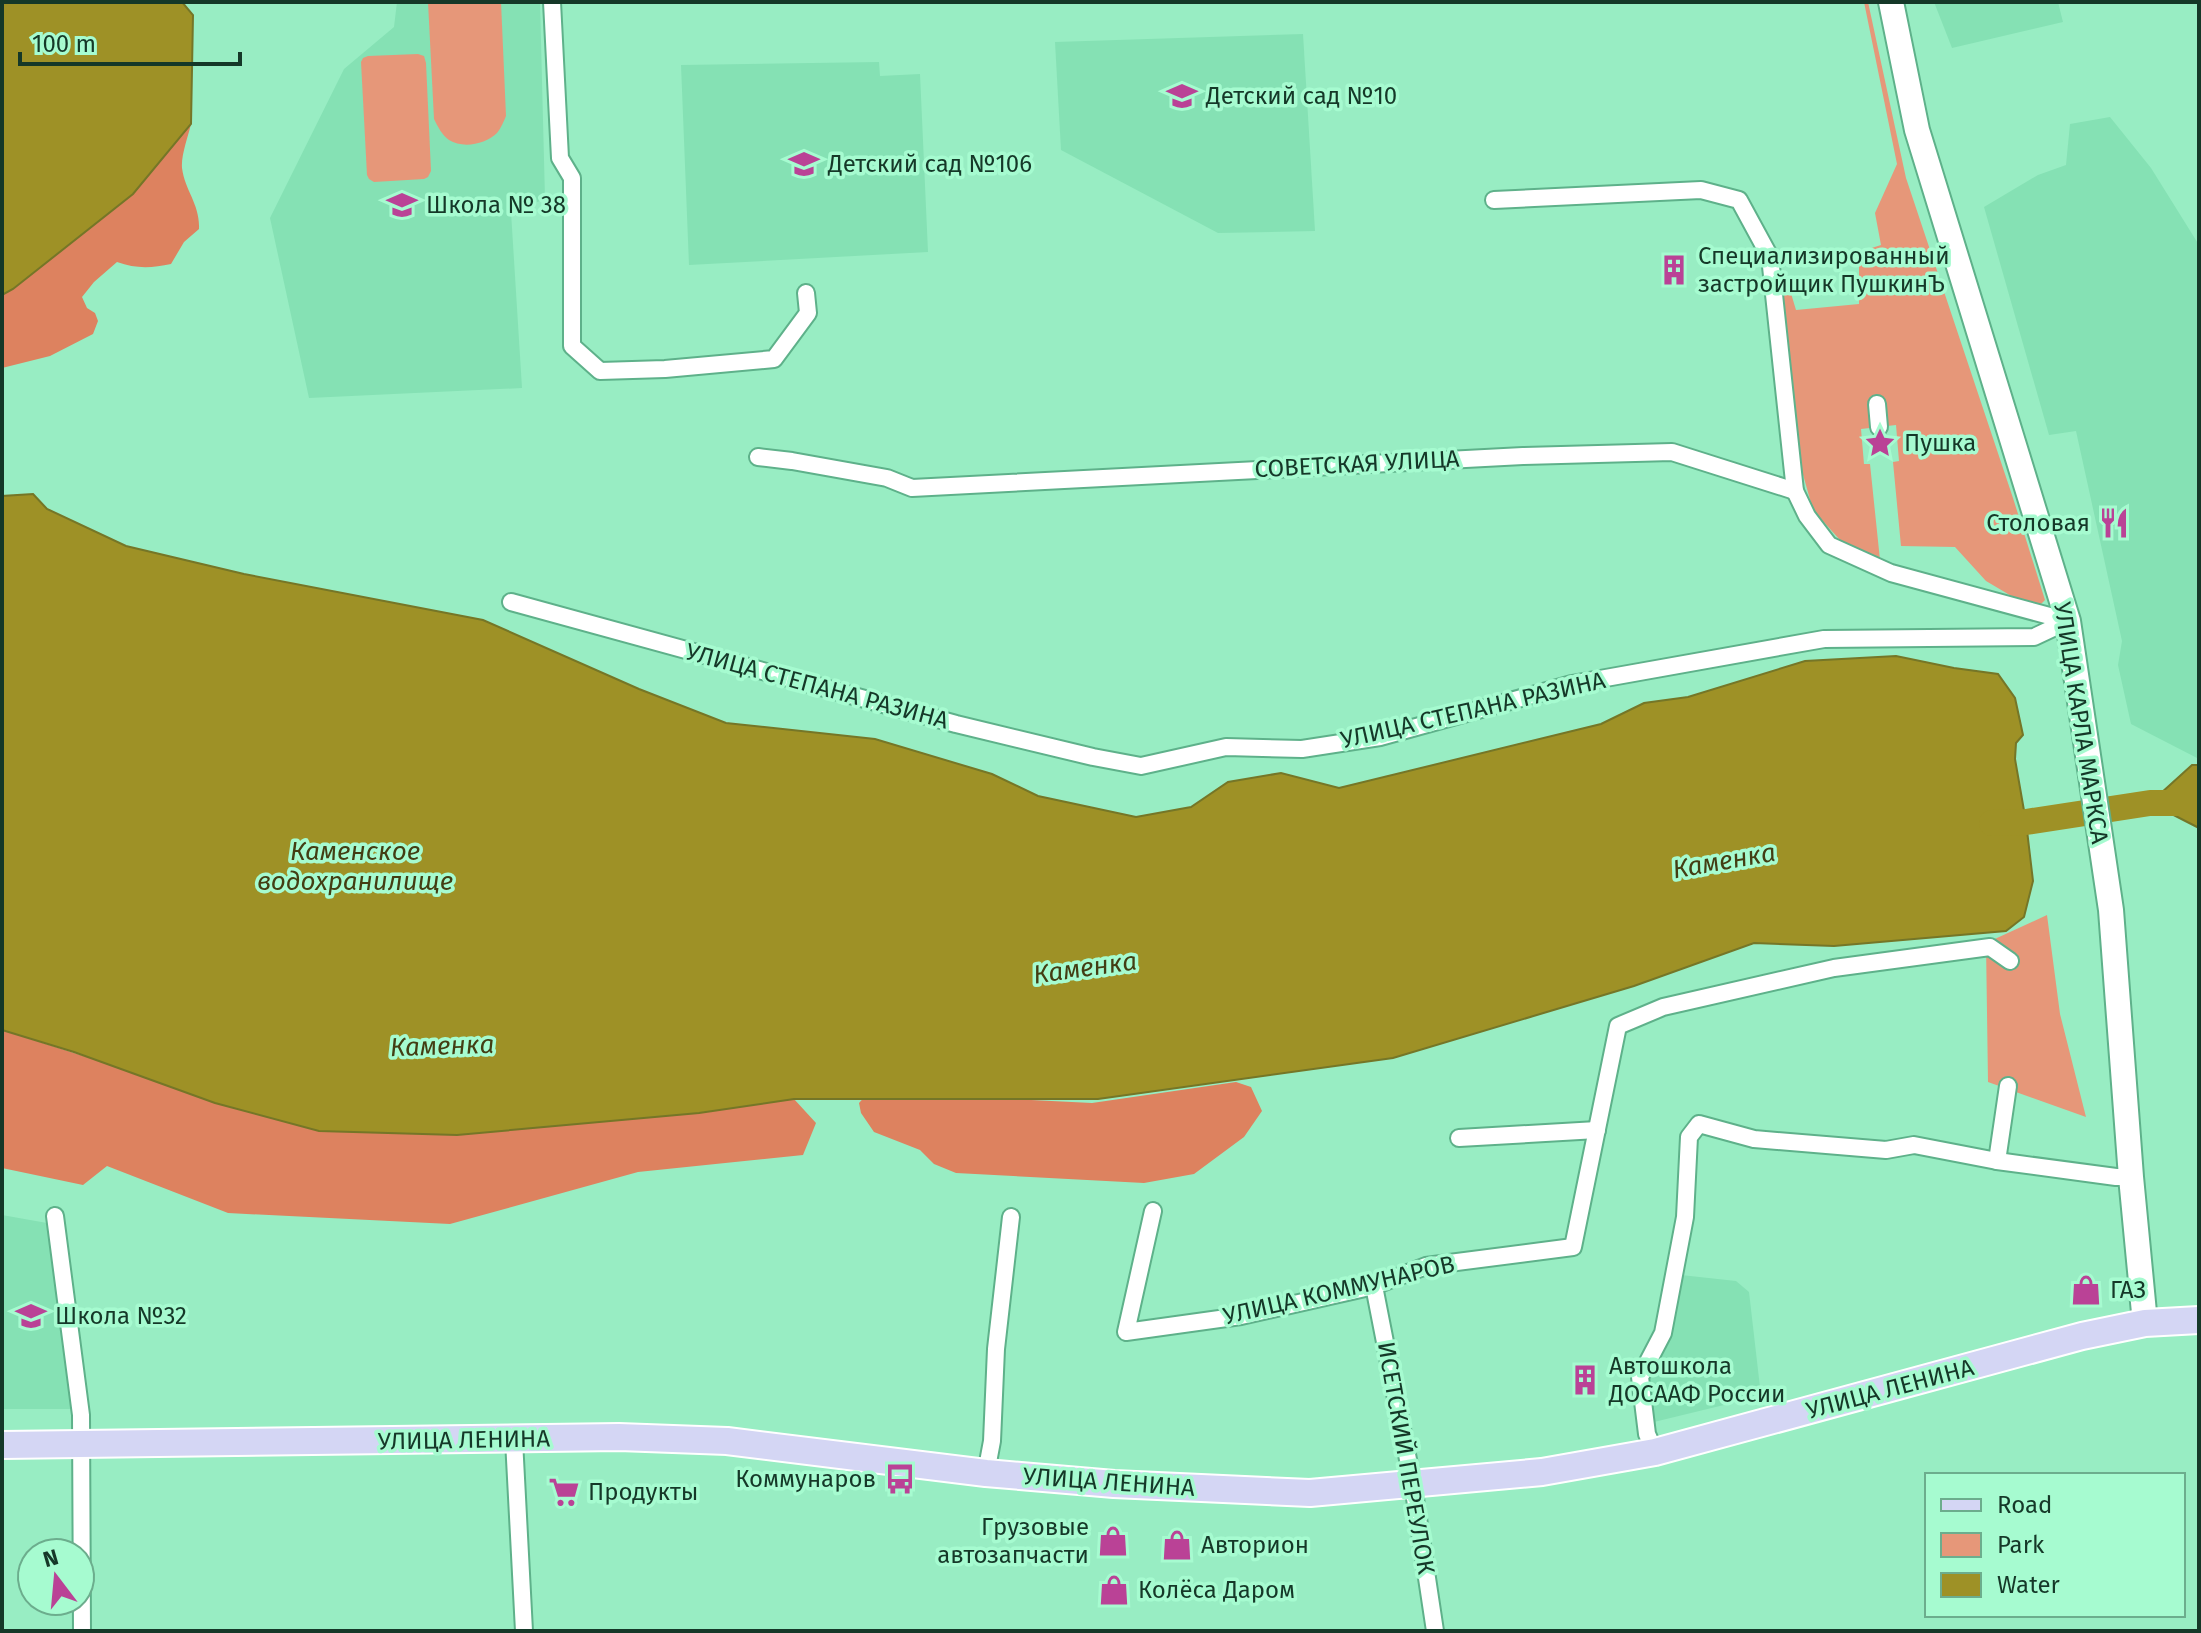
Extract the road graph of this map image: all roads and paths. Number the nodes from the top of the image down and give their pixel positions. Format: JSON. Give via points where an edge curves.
{"nodes":[{"id":1,"x":552,"y":2,"type":"edge"},
{"id":2,"x":1891,"y":2,"type":"edge"},
{"id":3,"x":1494,"y":200,"type":"dead end"},
{"id":4,"x":806,"y":293,"type":"dead end"},
{"id":5,"x":1877,"y":404,"type":"dead end"},
{"id":6,"x":1879,"y":427,"type":"dead end"},
{"id":7,"x":758,"y":457,"type":"dead end"},
{"id":8,"x":1795,"y":491,"type":"junction"},
{"id":9,"x":511,"y":602,"type":"dead end"},
{"id":10,"x":2068,"y":621,"type":"junction"},
{"id":11,"x":2010,"y":961,"type":"dead end"},
{"id":12,"x":2008,"y":1086,"type":"dead end"},
{"id":13,"x":1597,"y":1130,"type":"junction"},
{"id":14,"x":1459,"y":1138,"type":"dead end"},
{"id":15,"x":1997,"y":1161,"type":"junction"},
{"id":16,"x":2131,"y":1177,"type":"junction"},
{"id":17,"x":1153,"y":1211,"type":"dead end"},
{"id":18,"x":55,"y":1216,"type":"dead end"},
{"id":19,"x":1011,"y":1217,"type":"dead end"},
{"id":20,"x":1374,"y":1286,"type":"junction"},
{"id":21,"x":2199,"y":1320,"type":"edge"},
{"id":22,"x":2145,"y":1323,"type":"junction"},
{"id":23,"x":514,"y":1440,"type":"junction"},
{"id":24,"x":2,"y":1445,"type":"edge"},
{"id":25,"x":81,"y":1445,"type":"junction"},
{"id":26,"x":1655,"y":1452,"type":"junction"},
{"id":27,"x":986,"y":1473,"type":"junction"},
{"id":28,"x":1413,"y":1485,"type":"junction"},
{"id":29,"x":82,"y":1631,"type":"edge"},
{"id":30,"x":524,"y":1631,"type":"edge"},
{"id":31,"x":1435,"y":1631,"type":"edge"}],
"edges":[{"from":1,"to":4,"type":"street","via":[[560,158],[572,178],[572,346],[600,371],[774,359],[808,313]]},
{"from":2,"to":10,"type":"main road","name":"УЛИЦА КАРЛА МАРКСА","via":[[1917,130]]},
{"from":3,"to":8,"type":"street","via":[[1701,190],[1739,200],[1770,257]]},
{"from":5,"to":6,"type":"street"},
{"from":7,"to":8,"type":"street","name":"СОВЕТСКАЯ УЛИЦА","via":[[887,478],[912,488],[1672,452]]},
{"from":8,"to":10,"type":"street","via":[[1829,545],[1891,573]]},
{"from":9,"to":10,"type":"street","name":"УЛИЦА СТЕПАНА РАЗИНА","via":[[956,724],[1141,766],[1226,747],[1302,749],[1380,737],[1572,684],[1824,639],[2034,637]]},
{"from":10,"to":16,"type":"main road","name":"УЛИЦА КАРЛА МАРКСА","via":[[2111,910]]},
{"from":11,"to":13,"type":"street","name":"УЛИЦА КОММУНАРОВ","via":[[1990,947],[1834,968],[1663,1007],[1618,1026]]},
{"from":12,"to":15,"type":"street"},
{"from":13,"to":14,"type":"street"},
{"from":13,"to":20,"type":"street","name":"УЛИЦА КОММУНАРОВ","via":[[1573,1247],[1426,1266]]},
{"from":15,"to":16,"type":"street"},
{"from":15,"to":26,"type":"street","via":[[1914,1145],[1886,1150],[1754,1139],[1699,1124],[1689,1137],[1685,1217],[1663,1333],[1640,1377],[1647,1434]]},
{"from":16,"to":22,"type":"main road","name":"УЛИЦА КАРЛА МАРКСА"},
{"from":17,"to":20,"type":"street","name":"УЛИЦА КОММУНАРОВ","via":[[1126,1332],[1241,1316]]},
{"from":18,"to":25,"type":"street"},
{"from":19,"to":27,"type":"street"},
{"from":20,"to":28,"type":"street","name":"ИСЕТСКИЙ ПЕРЕУЛОК"},
{"from":21,"to":22,"type":"main road","name":"УЛИЦА ЛЕНИНА"},
{"from":22,"to":26,"type":"main road","name":"УЛИЦА ЛЕНИНА"},
{"from":23,"to":25,"type":"main road","name":"УЛИЦА ЛЕНИНА"},
{"from":23,"to":27,"type":"main road","name":"УЛИЦА ЛЕНИНА","via":[[727,1441]]},
{"from":23,"to":30,"type":"street"},
{"from":24,"to":25,"type":"main road","name":"УЛИЦА ЛЕНИНА"},
{"from":25,"to":29,"type":"street"},
{"from":26,"to":28,"type":"main road","name":"УЛИЦА ЛЕНИНА","via":[[1542,1472]]},
{"from":27,"to":28,"type":"main road","name":"УЛИЦА ЛЕНИНА","via":[[1310,1493]]},
{"from":28,"to":31,"type":"street","name":"ИСЕТСКИЙ ПЕРЕУЛОК"}]}
